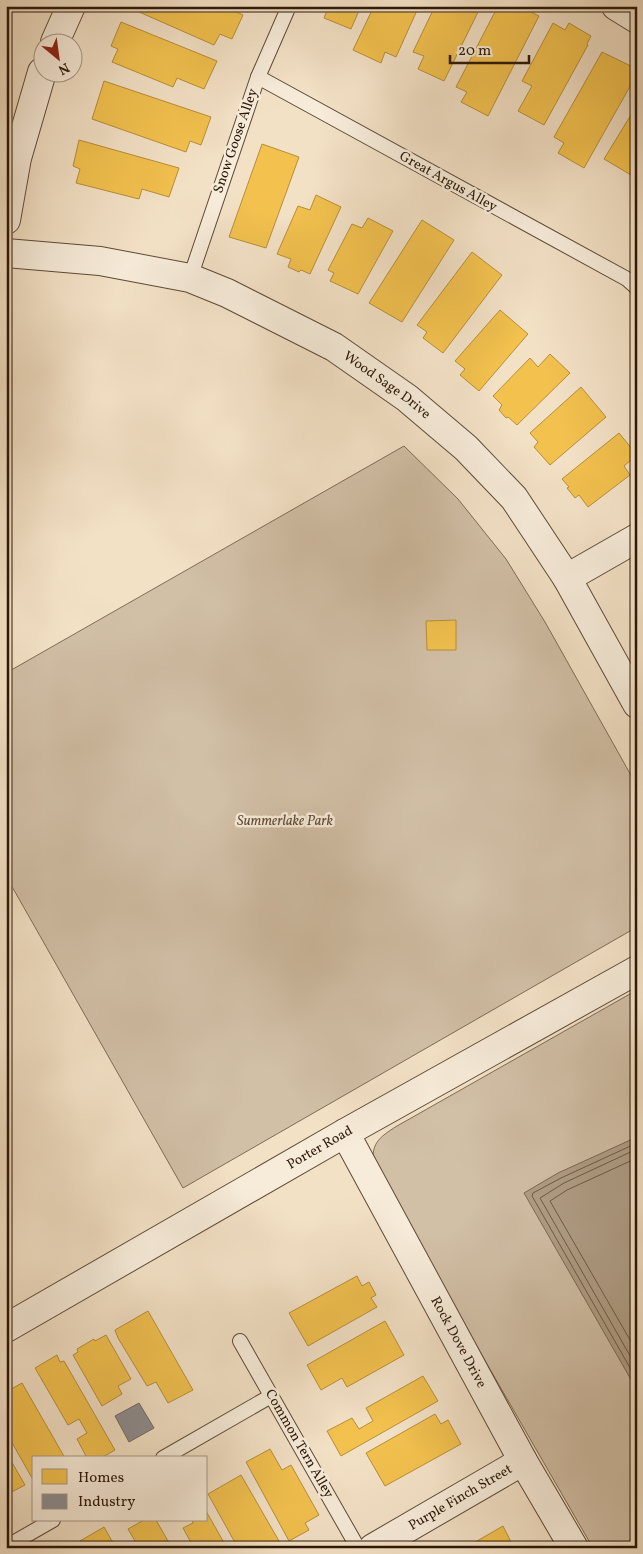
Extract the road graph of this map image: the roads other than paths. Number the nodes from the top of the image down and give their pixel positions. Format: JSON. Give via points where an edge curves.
{"nodes":[{"id":1,"x":71,"y":6,"type":"edge"},
{"id":2,"x":290,"y":6,"type":"edge"},
{"id":3,"x":616,"y":6,"type":"edge"},
{"id":4,"x":637,"y":19,"type":"edge"},
{"id":5,"x":59,"y":32,"type":"edge"},
{"id":6,"x":258,"y":78,"type":"junction"},
{"id":7,"x":39,"y":82,"type":"edge"},
{"id":8,"x":6,"y":220,"type":"edge"},
{"id":9,"x":6,"y":253,"type":"edge"},
{"id":10,"x":190,"y":278,"type":"junction"},
{"id":11,"x":637,"y":288,"type":"edge"},
{"id":12,"x":637,"y":538,"type":"edge"},
{"id":13,"x":567,"y":578,"type":"junction"},
{"id":14,"x":637,"y":704,"type":"edge"},
{"id":15,"x":637,"y":970,"type":"edge"},
{"id":16,"x":345,"y":1133,"type":"junction"},
{"id":17,"x":6,"y":1328,"type":"edge"},
{"id":18,"x":240,"y":1341,"type":"dead end"},
{"id":19,"x":272,"y":1396,"type":"junction"},
{"id":20,"x":167,"y":1456,"type":"edge"},
{"id":21,"x":523,"y":1462,"type":"junction"},
{"id":22,"x":50,"y":1522,"type":"edge"},
{"id":23,"x":6,"y":1547,"type":"edge"},
{"id":24,"x":358,"y":1548,"type":"edge"},
{"id":25,"x":373,"y":1548,"type":"edge"},
{"id":26,"x":574,"y":1548,"type":"edge"}],
"edges":[{"from":1,"to":5,"type":"street"},
{"from":2,"to":6,"type":"lane","name":"Snow Goose Alley"},
{"from":3,"to":4,"type":"street"},
{"from":6,"to":10,"type":"lane","name":"Snow Goose Alley"},
{"from":6,"to":11,"type":"lane","name":"Great Argus Alley"},
{"from":7,"to":8,"type":"street","via":[[17,158]]},
{"from":9,"to":10,"type":"street","name":"Wood Sage Drive","via":[[100,261]]},
{"from":10,"to":13,"type":"street","name":"Wood Sage Drive","via":[[334,347],[407,398],[466,448],[514,498]]},
{"from":12,"to":13,"type":"street"},
{"from":13,"to":14,"type":"street","name":"Wood Sage Drive"},
{"from":15,"to":16,"type":"street","name":"Porter Road"},
{"from":16,"to":17,"type":"street","name":"Porter Road"},
{"from":16,"to":21,"type":"street","name":"Rock Dove Drive"},
{"from":18,"to":19,"type":"lane","name":"Common Tern Alley"},
{"from":19,"to":20,"type":"lane"},
{"from":19,"to":24,"type":"lane","name":"Common Tern Alley"},
{"from":21,"to":25,"type":"street","name":"Purple Finch Street"},
{"from":21,"to":26,"type":"street","name":"Rock Dove Drive"},
{"from":22,"to":23,"type":"lane"}]}
